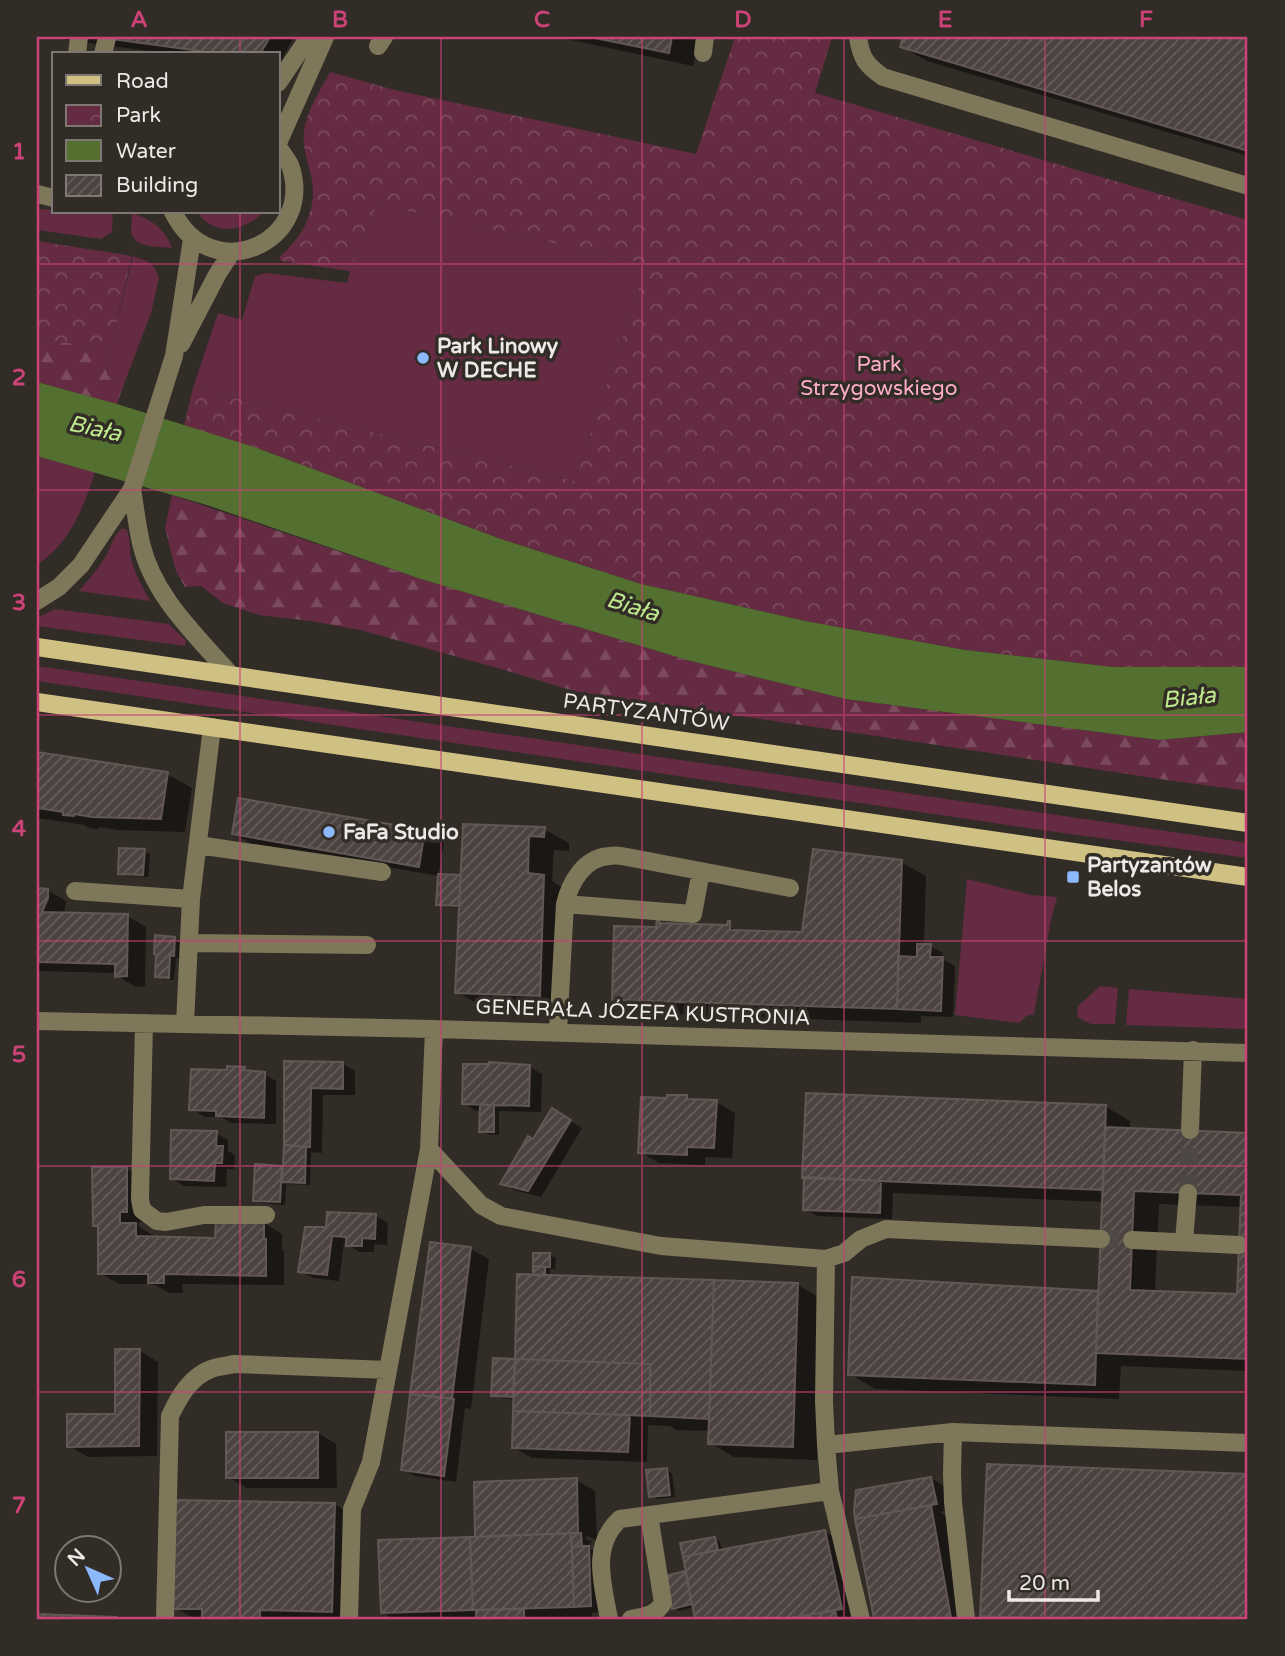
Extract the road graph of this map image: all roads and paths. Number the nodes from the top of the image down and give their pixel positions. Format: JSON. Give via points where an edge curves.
{"nodes":[{"id":1,"x":309,"y":37,"type":"edge"},
{"id":2,"x":325,"y":37,"type":"edge"},
{"id":3,"x":858,"y":37,"type":"edge"},
{"id":4,"x":280,"y":80,"type":"edge"},
{"id":5,"x":280,"y":140,"type":"edge"},
{"id":6,"x":280,"y":148,"type":"edge"},
{"id":7,"x":1248,"y":186,"type":"edge"},
{"id":8,"x":173,"y":214,"type":"edge"},
{"id":9,"x":192,"y":239,"type":"junction"},
{"id":10,"x":232,"y":252,"type":"junction"},
{"id":11,"x":174,"y":356,"type":"junction"},
{"id":12,"x":132,"y":489,"type":"junction"},
{"id":13,"x":37,"y":601,"type":"edge"},
{"id":14,"x":37,"y":647,"type":"edge"},
{"id":15,"x":231,"y":675,"type":"junction"},
{"id":16,"x":37,"y":702,"type":"edge"},
{"id":17,"x":212,"y":727,"type":"junction"},
{"id":18,"x":1248,"y":824,"type":"edge"},
{"id":19,"x":198,"y":845,"type":"junction"},
{"id":20,"x":701,"y":871,"type":"junction"},
{"id":21,"x":382,"y":872,"type":"dead end"},
{"id":22,"x":1248,"y":877,"type":"edge"},
{"id":23,"x":790,"y":888,"type":"dead end"},
{"id":24,"x":75,"y":891,"type":"dead end"},
{"id":25,"x":191,"y":899,"type":"junction"},
{"id":26,"x":565,"y":904,"type":"junction"},
{"id":27,"x":189,"y":943,"type":"junction"},
{"id":28,"x":367,"y":945,"type":"dead end"},
{"id":29,"x":37,"y":1021,"type":"edge"},
{"id":30,"x":144,"y":1023,"type":"junction"},
{"id":31,"x":185,"y":1024,"type":"junction"},
{"id":32,"x":434,"y":1029,"type":"junction"},
{"id":33,"x":558,"y":1032,"type":"junction"},
{"id":34,"x":1193,"y":1051,"type":"junction"},
{"id":35,"x":1248,"y":1053,"type":"edge"},
{"id":36,"x":1190,"y":1130,"type":"tunnel mouth"},
{"id":37,"x":429,"y":1149,"type":"junction"},
{"id":38,"x":1188,"y":1193,"type":"tunnel mouth"},
{"id":39,"x":266,"y":1215,"type":"dead end"},
{"id":40,"x":1101,"y":1239,"type":"tunnel mouth"},
{"id":41,"x":1132,"y":1240,"type":"tunnel mouth"},
{"id":42,"x":1184,"y":1241,"type":"junction"},
{"id":43,"x":1239,"y":1245,"type":"dead end"},
{"id":44,"x":826,"y":1259,"type":"junction"},
{"id":45,"x":388,"y":1370,"type":"junction"},
{"id":46,"x":953,"y":1432,"type":"junction"},
{"id":47,"x":1248,"y":1443,"type":"edge"},
{"id":48,"x":826,"y":1445,"type":"junction"},
{"id":49,"x":831,"y":1491,"type":"junction"},
{"id":50,"x":649,"y":1516,"type":"junction"},
{"id":51,"x":165,"y":1619,"type":"edge"},
{"id":52,"x":349,"y":1619,"type":"edge"},
{"id":53,"x":609,"y":1619,"type":"edge"},
{"id":54,"x":631,"y":1619,"type":"edge"},
{"id":55,"x":861,"y":1619,"type":"edge"},
{"id":56,"x":966,"y":1619,"type":"edge"}],
"edges":[{"from":1,"to":4,"type":"street"},
{"from":2,"to":5,"type":"street"},
{"from":3,"to":7,"type":"street","via":[[869,68],[883,77]]},
{"from":6,"to":10,"type":"street","via":[[295,183],[285,222],[272,238]]},
{"from":8,"to":9,"type":"street"},
{"from":9,"to":10,"type":"street","via":[[211,249]]},
{"from":9,"to":11,"type":"street"},
{"from":10,"to":11,"type":"street"},
{"from":11,"to":12,"type":"street"},
{"from":12,"to":13,"type":"street","via":[[81,565],[60,587]]},
{"from":12,"to":15,"type":"street","via":[[141,543],[156,582],[170,605]]},
{"from":14,"to":15,"type":"main road","name":"PARTYZANTÓW"},
{"from":15,"to":18,"type":"main road","name":"PARTYZANTÓW"},
{"from":16,"to":17,"type":"main road"},
{"from":17,"to":19,"type":"street"},
{"from":17,"to":22,"type":"main road"},
{"from":19,"to":21,"type":"street"},
{"from":19,"to":25,"type":"street"},
{"from":20,"to":23,"type":"street"},
{"from":20,"to":26,"type":"street","via":[[627,857],[602,857],[576,876]]},
{"from":20,"to":26,"type":"street","via":[[693,914]]},
{"from":24,"to":25,"type":"street"},
{"from":25,"to":27,"type":"street"},
{"from":26,"to":33,"type":"street"},
{"from":27,"to":28,"type":"street"},
{"from":27,"to":31,"type":"street"},
{"from":29,"to":30,"type":"street","name":"GENERAŁA JÓZEFA KUSTRONIA"},
{"from":30,"to":31,"type":"street","name":"GENERAŁA JÓZEFA KUSTRONIA"},
{"from":30,"to":39,"type":"street","via":[[142,1210],[166,1222],[204,1215]]},
{"from":31,"to":32,"type":"street","name":"GENERAŁA JÓZEFA KUSTRONIA"},
{"from":32,"to":33,"type":"street","name":"GENERAŁA JÓZEFA KUSTRONIA"},
{"from":32,"to":37,"type":"street"},
{"from":33,"to":34,"type":"street","name":"GENERAŁA JÓZEFA KUSTRONIA"},
{"from":34,"to":35,"type":"street","name":"GENERAŁA JÓZEFA KUSTRONIA"},
{"from":34,"to":36,"type":"street"},
{"from":37,"to":44,"type":"street","via":[[481,1205],[501,1216],[661,1246]]},
{"from":37,"to":45,"type":"street"},
{"from":38,"to":42,"type":"street"},
{"from":40,"to":44,"type":"street","via":[[886,1229]]},
{"from":41,"to":42,"type":"street"},
{"from":42,"to":43,"type":"street"},
{"from":44,"to":48,"type":"street"},
{"from":45,"to":51,"type":"street","via":[[234,1364],[211,1369],[193,1380],[170,1416]]},
{"from":45,"to":52,"type":"street","via":[[372,1462],[352,1509]]},
{"from":46,"to":47,"type":"street"},
{"from":46,"to":48,"type":"street"},
{"from":46,"to":56,"type":"street","via":[[953,1502]]},
{"from":48,"to":49,"type":"street"},
{"from":49,"to":50,"type":"street"},
{"from":49,"to":55,"type":"street"},
{"from":50,"to":53,"type":"street","via":[[620,1519],[607,1535],[600,1570]]},
{"from":50,"to":54,"type":"street","via":[[663,1603],[653,1615]]}]}
